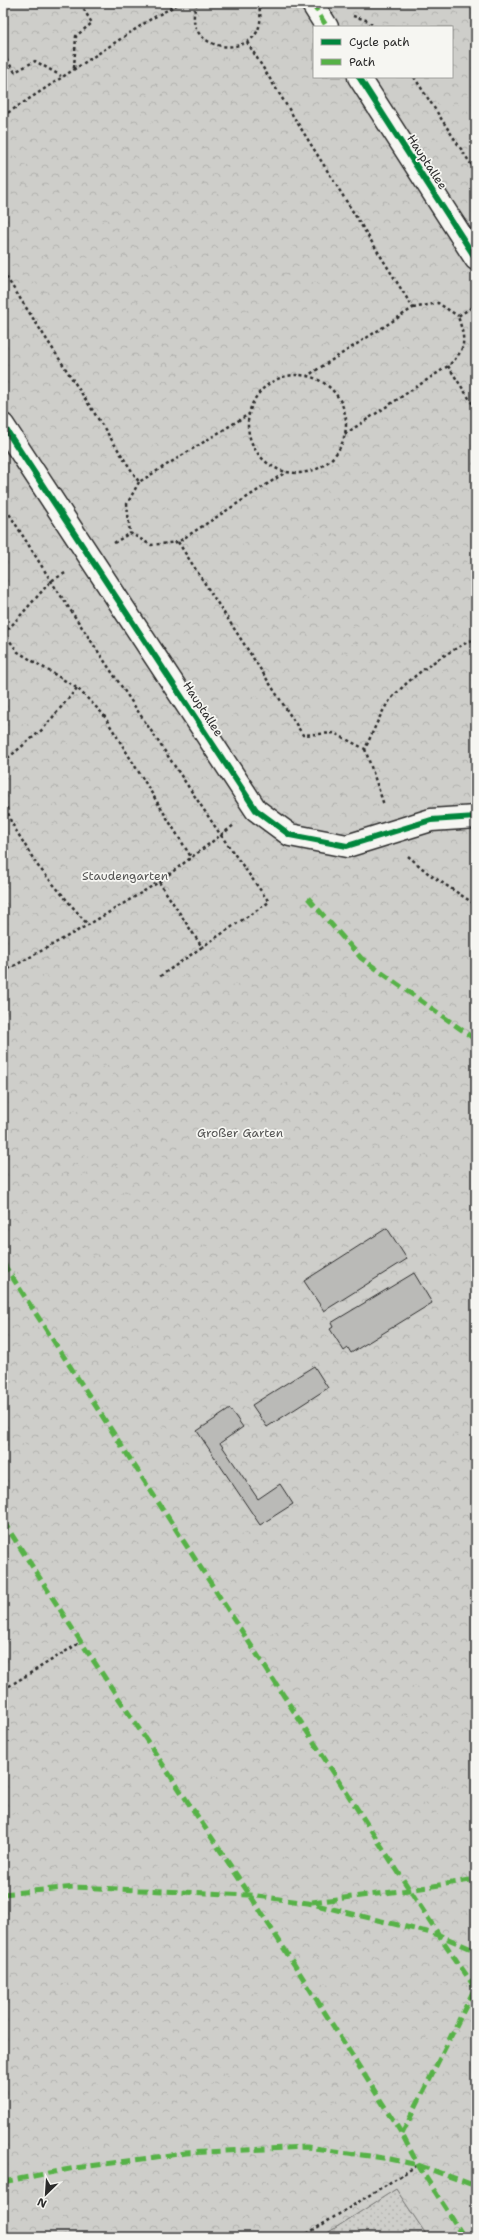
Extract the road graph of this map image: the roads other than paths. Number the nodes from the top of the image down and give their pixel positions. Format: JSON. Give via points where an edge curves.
{"nodes":[{"id":1,"x":312,"y":3,"type":"edge"},
{"id":2,"x":326,"y":26,"type":"edge"},
{"id":3,"x":360,"y":78,"type":"edge"},
{"id":4,"x":476,"y":259,"type":"edge"},
{"id":5,"x":3,"y":425,"type":"edge"},
{"id":6,"x":476,"y":817,"type":"edge"}],
"edges":[{"from":1,"to":2,"type":"street"},
{"from":3,"to":4,"type":"street","name":"Hauptallee"},
{"from":5,"to":6,"type":"street","name":"Hauptallee","via":[[256,810],[290,835],[347,846],[431,820]]}]}
